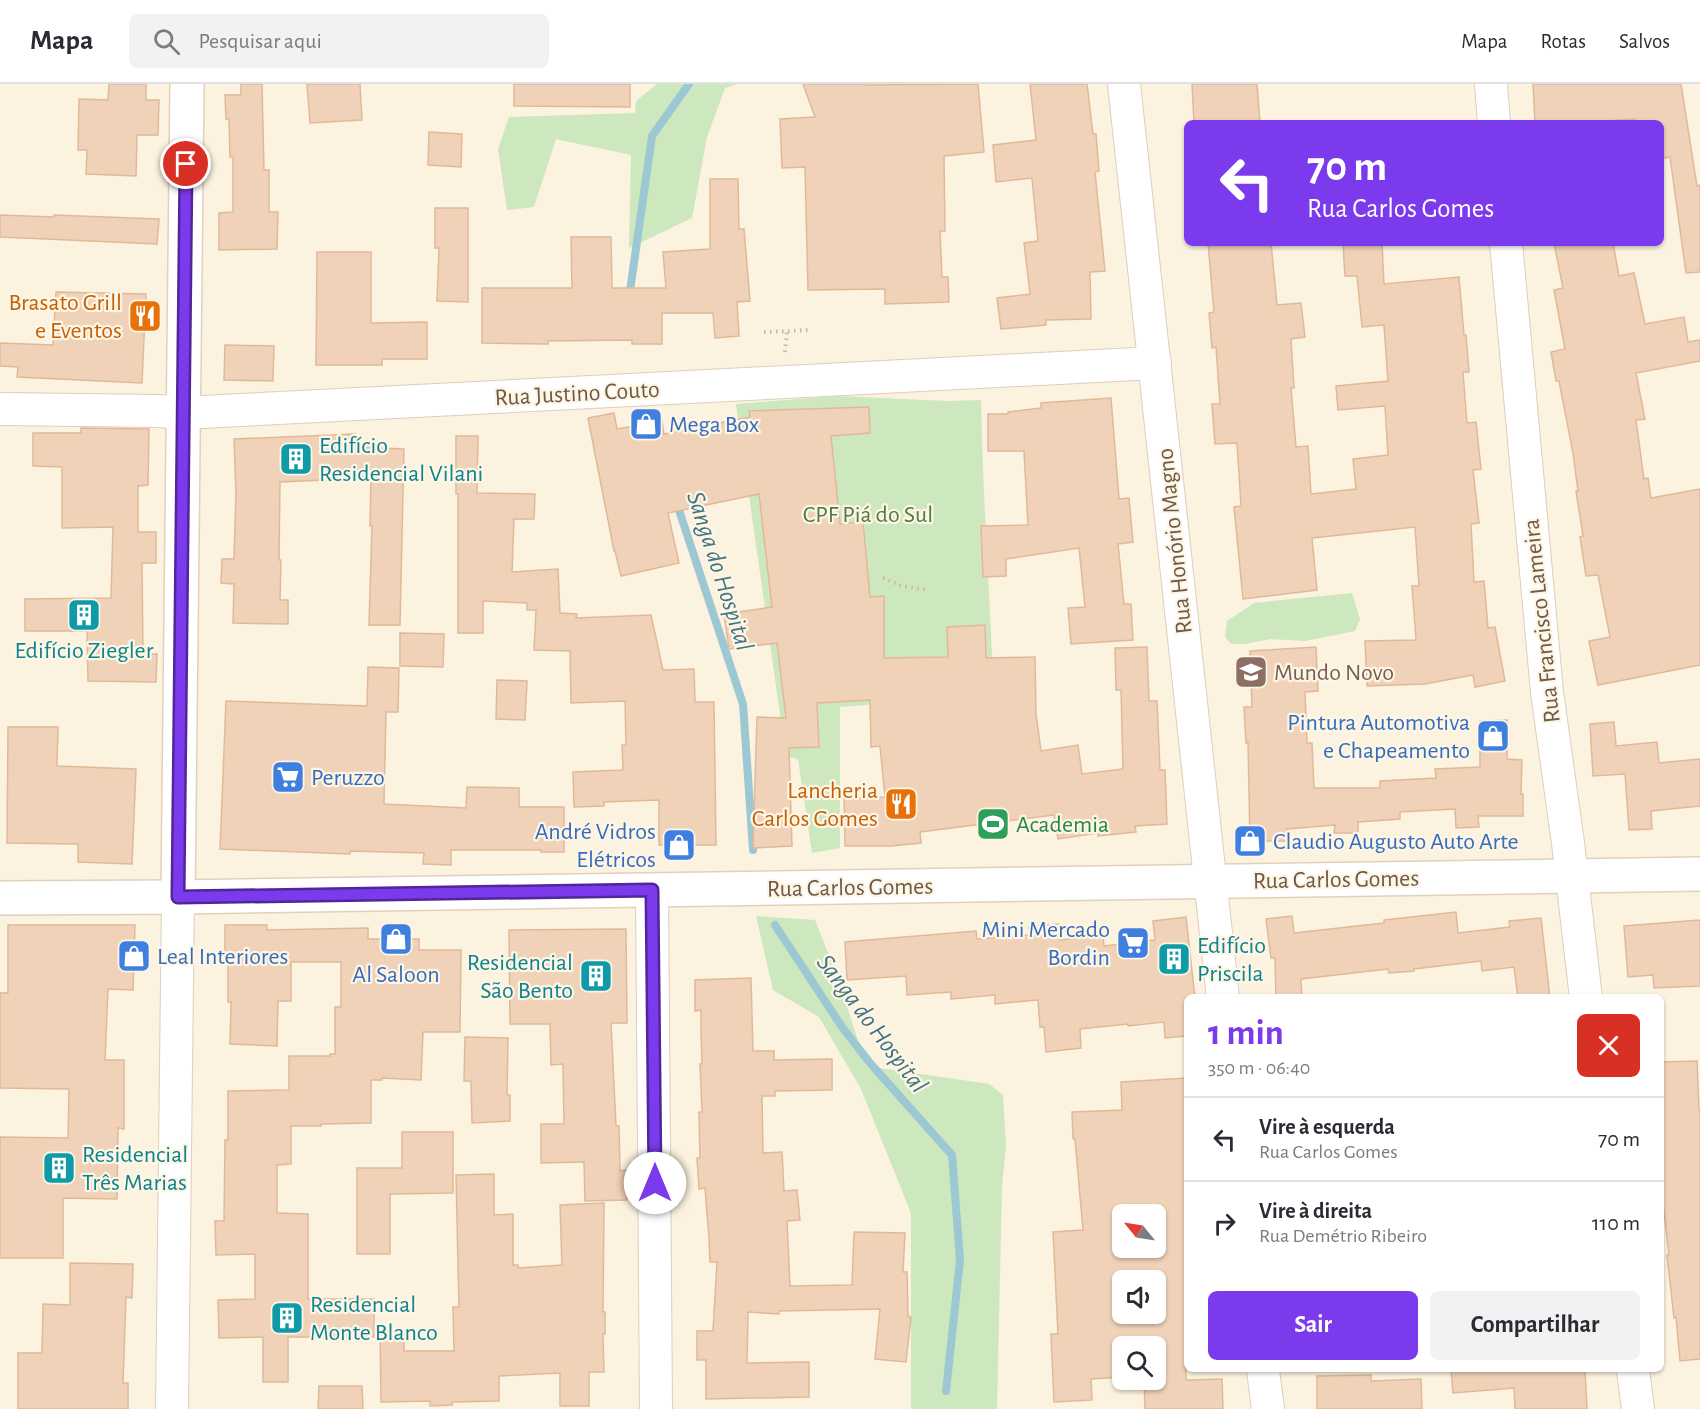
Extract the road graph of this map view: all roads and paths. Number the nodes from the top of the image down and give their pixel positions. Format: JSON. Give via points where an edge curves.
{"nodes":[{"id":1,"x":187,"y":84,"type":"edge"},
{"id":2,"x":1124,"y":84,"type":"edge"},
{"id":3,"x":1491,"y":84,"type":"edge"},
{"id":4,"x":1494,"y":120,"type":"edge"},
{"id":5,"x":1506,"y":246,"type":"edge"},
{"id":6,"x":810,"y":330,"type":"dead end"},
{"id":7,"x":787,"y":331,"type":"junction"},
{"id":8,"x":764,"y":332,"type":"dead end"},
{"id":9,"x":785,"y":352,"type":"dead end"},
{"id":10,"x":1155,"y":363,"type":"junction"},
{"id":11,"x":0,"y":410,"type":"edge"},
{"id":12,"x":183,"y":413,"type":"junction"},
{"id":13,"x":883,"y":578,"type":"dead end"},
{"id":14,"x":927,"y":590,"type":"dead end"},
{"id":15,"x":1700,"y":874,"type":"edge"},
{"id":16,"x":1570,"y":876,"type":"junction"},
{"id":17,"x":1211,"y":881,"type":"junction"},
{"id":18,"x":652,"y":890,"type":"junction"},
{"id":19,"x":178,"y":897,"type":"junction"},
{"id":20,"x":0,"y":898,"type":"edge"},
{"id":21,"x":1224,"y":994,"type":"edge"},
{"id":22,"x":1585,"y":994,"type":"edge"},
{"id":23,"x":1263,"y":1372,"type":"edge"},
{"id":24,"x":1633,"y":1372,"type":"edge"},
{"id":25,"x":172,"y":1409,"type":"edge"},
{"id":26,"x":656,"y":1409,"type":"edge"},
{"id":27,"x":1268,"y":1409,"type":"edge"},
{"id":28,"x":1638,"y":1409,"type":"edge"}],
"edges":[{"from":1,"to":12,"type":"street"},
{"from":2,"to":10,"type":"street","name":"Rua Honório Magno"},
{"from":3,"to":4,"type":"street"},
{"from":5,"to":16,"type":"street","name":"Rua Francisco Lameira","via":[[1547,692]]},
{"from":6,"to":7,"type":"path"},
{"from":7,"to":8,"type":"path"},
{"from":7,"to":9,"type":"path"},
{"from":10,"to":12,"type":"street","name":"Rua Justino Couto"},
{"from":10,"to":17,"type":"street","name":"Rua Honório Magno"},
{"from":11,"to":12,"type":"street","name":"Rua Justino Couto"},
{"from":12,"to":19,"type":"street"},
{"from":13,"to":14,"type":"path"},
{"from":15,"to":16,"type":"street","name":"Rua Carlos Gomes"},
{"from":16,"to":17,"type":"street","name":"Rua Carlos Gomes"},
{"from":16,"to":22,"type":"street","name":"Rua Francisco Lameira"},
{"from":17,"to":18,"type":"street","name":"Rua Carlos Gomes"},
{"from":17,"to":21,"type":"street","name":"Rua Honório Magno"},
{"from":18,"to":19,"type":"street","name":"Rua Carlos Gomes"},
{"from":18,"to":26,"type":"street"},
{"from":19,"to":20,"type":"street","name":"Rua Carlos Gomes"},
{"from":19,"to":25,"type":"street"},
{"from":23,"to":27,"type":"street"},
{"from":24,"to":28,"type":"street"}]}
